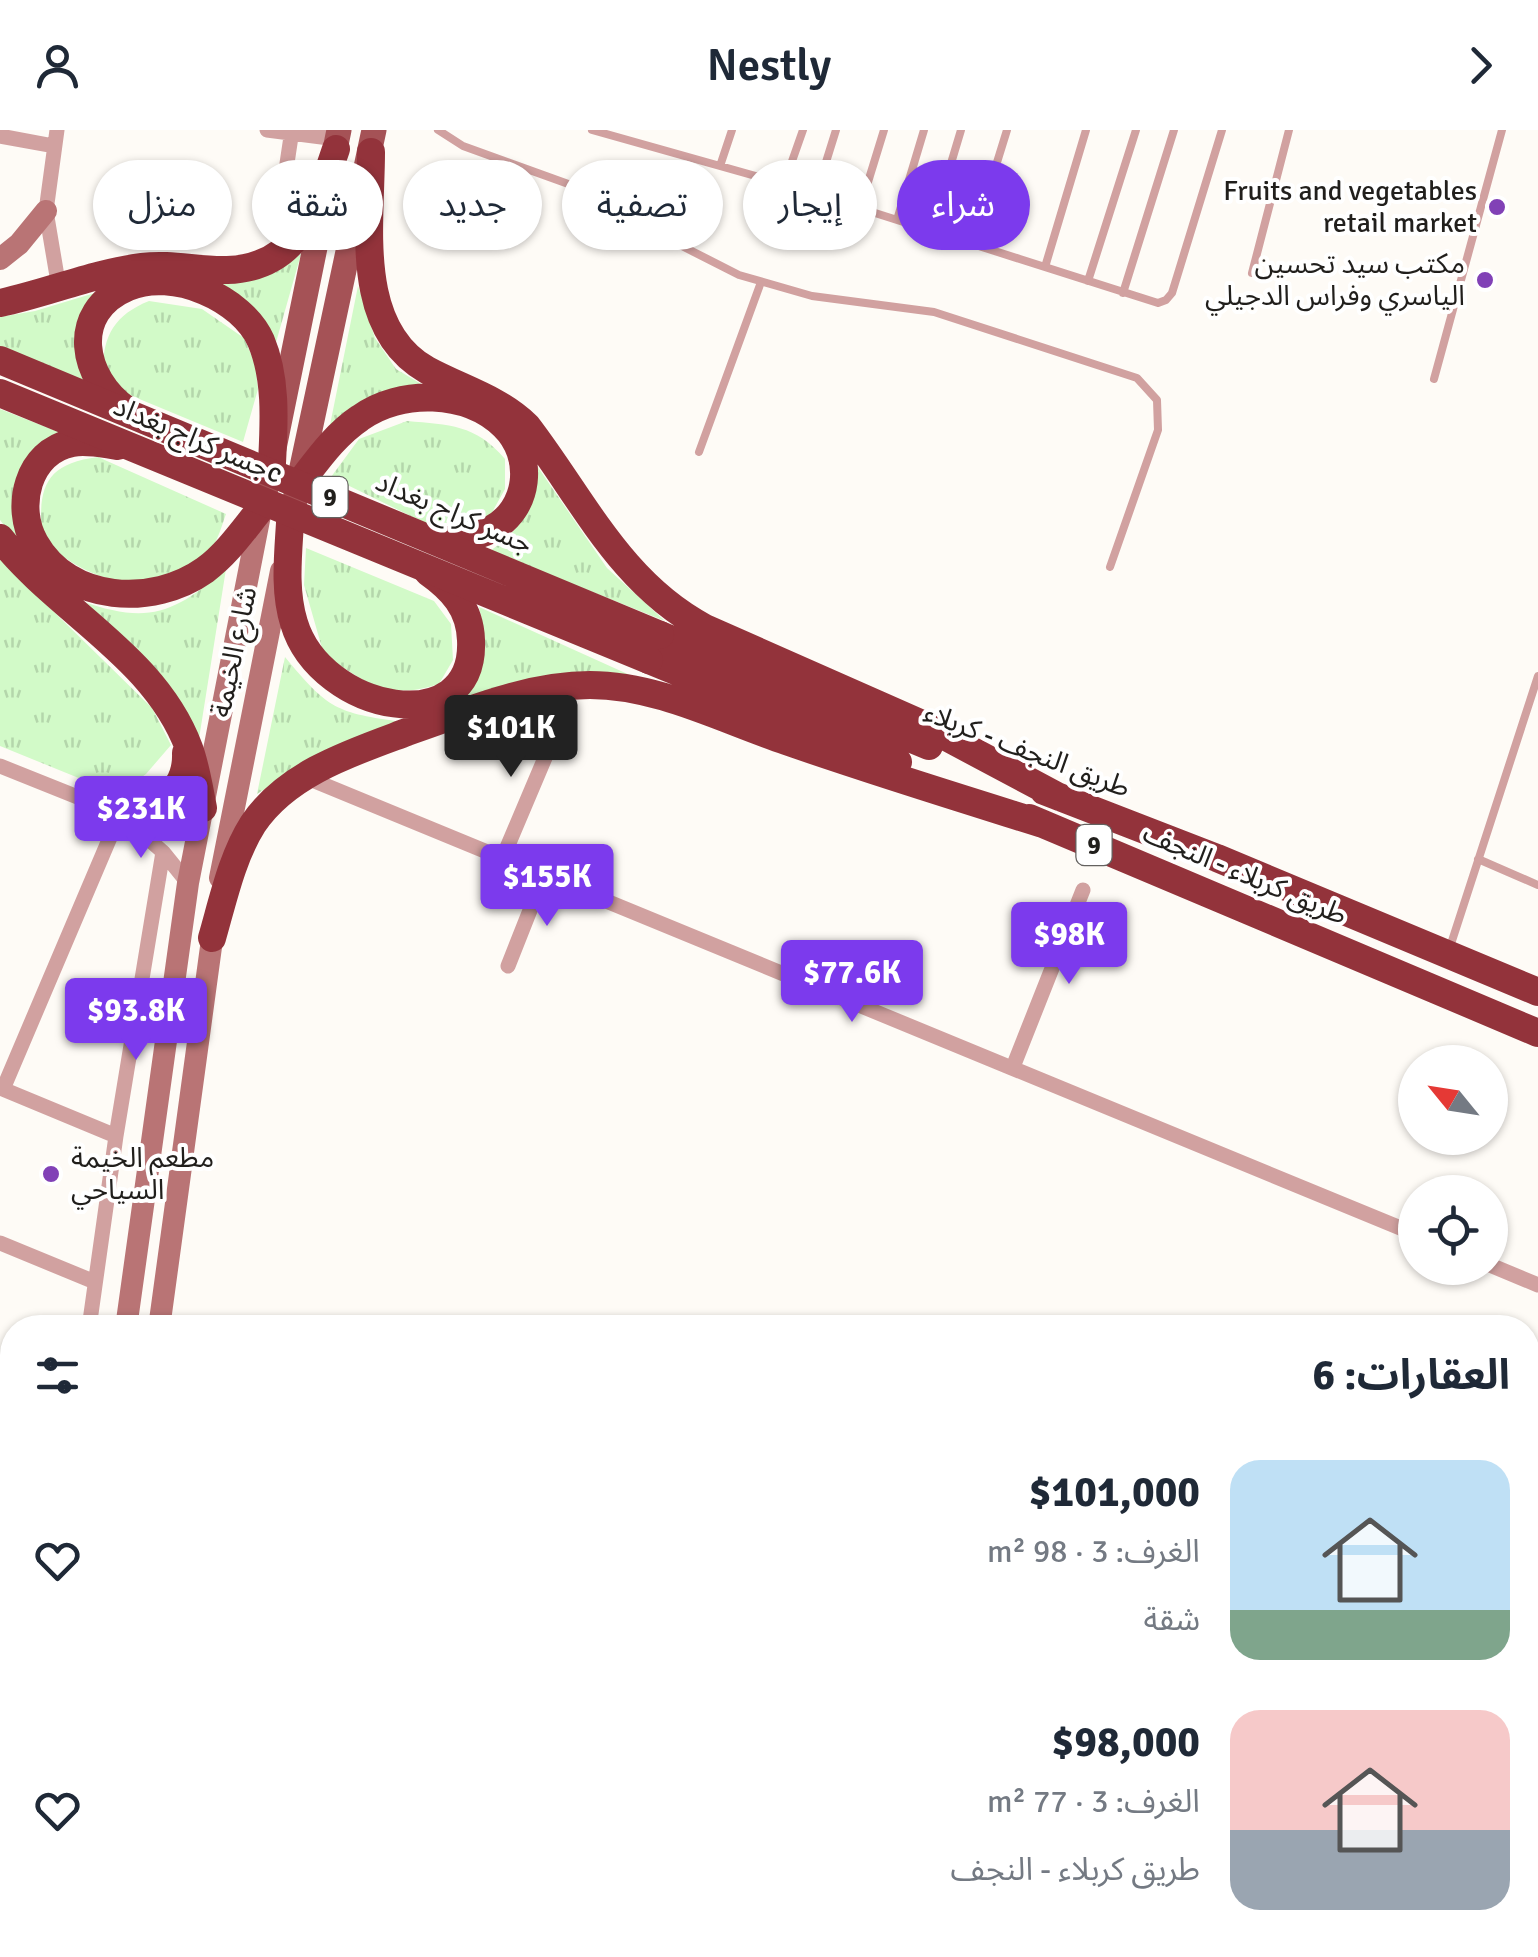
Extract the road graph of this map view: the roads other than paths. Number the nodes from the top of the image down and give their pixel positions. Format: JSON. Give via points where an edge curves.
{"nodes":[{"id":1,"x":267,"y":130,"type":"edge"},
{"id":2,"x":438,"y":130,"type":"edge"},
{"id":3,"x":592,"y":130,"type":"edge"},
{"id":4,"x":732,"y":130,"type":"edge"},
{"id":5,"x":803,"y":130,"type":"edge"},
{"id":6,"x":836,"y":130,"type":"edge"},
{"id":7,"x":884,"y":130,"type":"edge"},
{"id":8,"x":924,"y":130,"type":"edge"},
{"id":9,"x":961,"y":130,"type":"edge"},
{"id":10,"x":1008,"y":130,"type":"edge"},
{"id":11,"x":1086,"y":130,"type":"edge"},
{"id":12,"x":1136,"y":130,"type":"edge"},
{"id":13,"x":1174,"y":130,"type":"edge"},
{"id":14,"x":1222,"y":130,"type":"edge"},
{"id":15,"x":1290,"y":130,"type":"edge"},
{"id":16,"x":1502,"y":130,"type":"edge"},
{"id":17,"x":292,"y":132,"type":"edge"},
{"id":18,"x":0,"y":136,"type":"edge"},
{"id":19,"x":55,"y":138,"type":"edge"},
{"id":20,"x":337,"y":139,"type":"edge"},
{"id":21,"x":372,"y":141,"type":"edge"},
{"id":22,"x":288,"y":160,"type":"edge"},
{"id":23,"x":699,"y":160,"type":"edge"},
{"id":24,"x":722,"y":160,"type":"edge"},
{"id":25,"x":792,"y":160,"type":"edge"},
{"id":26,"x":827,"y":160,"type":"edge"},
{"id":27,"x":875,"y":160,"type":"edge"},
{"id":28,"x":915,"y":160,"type":"edge"},
{"id":29,"x":952,"y":160,"type":"edge"},
{"id":30,"x":998,"y":160,"type":"edge"},
{"id":31,"x":46,"y":210,"type":"junction"},
{"id":32,"x":877,"y":214,"type":"edge"},
{"id":33,"x":897,"y":220,"type":"edge"},
{"id":34,"x":994,"y":250,"type":"edge"},
{"id":35,"x":0,"y":259,"type":"edge"},
{"id":36,"x":1045,"y":266,"type":"junction"},
{"id":37,"x":1252,"y":273,"type":"dead end"},
{"id":38,"x":1088,"y":281,"type":"junction"},
{"id":39,"x":760,"y":282,"type":"junction"},
{"id":40,"x":59,"y":288,"type":"junction"},
{"id":41,"x":1123,"y":293,"type":"junction"},
{"id":42,"x":0,"y":303,"type":"edge"},
{"id":43,"x":0,"y":360,"type":"edge"},
{"id":44,"x":1434,"y":379,"type":"dead end"},
{"id":45,"x":0,"y":393,"type":"edge"},
{"id":46,"x":148,"y":423,"type":"junction"},
{"id":47,"x":139,"y":450,"type":"junction"},
{"id":48,"x":698,"y":452,"type":"dead end"},
{"id":49,"x":272,"y":463,"type":"junction"},
{"id":50,"x":302,"y":480,"type":"junction"},
{"id":51,"x":262,"y":507,"type":"junction"},
{"id":52,"x":290,"y":523,"type":"junction"},
{"id":53,"x":0,"y":538,"type":"edge"},
{"id":54,"x":438,"y":541,"type":"junction"},
{"id":55,"x":1110,"y":567,"type":"dead end"},
{"id":56,"x":426,"y":570,"type":"junction"},
{"id":57,"x":655,"y":648,"type":"junction"},
{"id":58,"x":1538,"y":676,"type":"edge"},
{"id":59,"x":561,"y":720,"type":"dead end"},
{"id":60,"x":182,"y":732,"type":"junction"},
{"id":61,"x":0,"y":766,"type":"edge"},
{"id":62,"x":306,"y":776,"type":"junction"},
{"id":63,"x":200,"y":794,"type":"junction"},
{"id":64,"x":1059,"y":797,"type":"junction"},
{"id":65,"x":153,"y":808,"type":"junction"},
{"id":66,"x":120,"y":814,"type":"junction"},
{"id":67,"x":1046,"y":826,"type":"junction"},
{"id":68,"x":164,"y":852,"type":"junction"},
{"id":69,"x":503,"y":858,"type":"junction"},
{"id":70,"x":1478,"y":859,"type":"junction"},
{"id":71,"x":544,"y":874,"type":"junction"},
{"id":72,"x":188,"y":883,"type":"junction"},
{"id":73,"x":1538,"y":885,"type":"edge"},
{"id":74,"x":1083,"y":890,"type":"dead end"},
{"id":75,"x":212,"y":938,"type":"junction"},
{"id":76,"x":1447,"y":954,"type":"junction"},
{"id":77,"x":508,"y":966,"type":"dead end"},
{"id":78,"x":1538,"y":992,"type":"edge"},
{"id":79,"x":1492,"y":1014,"type":"junction"},
{"id":80,"x":1538,"y":1033,"type":"edge"},
{"id":81,"x":1538,"y":1044,"type":"edge"},
{"id":82,"x":1013,"y":1067,"type":"junction"},
{"id":83,"x":2,"y":1089,"type":"edge"},
{"id":84,"x":116,"y":1136,"type":"junction"},
{"id":85,"x":1398,"y":1227,"type":"edge"},
{"id":86,"x":0,"y":1243,"type":"edge"},
{"id":87,"x":1508,"y":1272,"type":"edge"},
{"id":88,"x":96,"y":1282,"type":"junction"},
{"id":89,"x":1538,"y":1285,"type":"edge"},
{"id":90,"x":91,"y":1315,"type":"edge"},
{"id":91,"x":128,"y":1315,"type":"edge"},
{"id":92,"x":161,"y":1315,"type":"edge"}],
"edges":[{"from":1,"to":17,"type":"street"},
{"from":2,"to":39,"type":"lane","via":[[463,146],[621,203],[698,256]]},
{"from":3,"to":23,"type":"lane"},
{"from":4,"to":24,"type":"lane"},
{"from":5,"to":25,"type":"lane"},
{"from":6,"to":26,"type":"lane"},
{"from":7,"to":27,"type":"lane"},
{"from":8,"to":28,"type":"lane"},
{"from":9,"to":29,"type":"lane"},
{"from":10,"to":30,"type":"lane"},
{"from":11,"to":36,"type":"lane"},
{"from":12,"to":38,"type":"lane"},
{"from":13,"to":41,"type":"lane"},
{"from":14,"to":41,"type":"lane","via":[[1172,293],[1158,303]]},
{"from":15,"to":37,"type":"lane"},
{"from":16,"to":44,"type":"lane"},
{"from":17,"to":20,"type":"street"},
{"from":17,"to":22,"type":"street"},
{"from":18,"to":19,"type":"street"},
{"from":19,"to":31,"type":"street"},
{"from":20,"to":40,"type":"highway","via":[[299,236],[259,265],[145,266]]},
{"from":20,"to":49,"type":"main road"},
{"from":21,"to":50,"type":"main road"},
{"from":21,"to":64,"type":"highway","via":[[372,268],[383,327],[420,365],[482,394],[527,426],[601,536],[647,586],[705,628],[920,723]]},
{"from":31,"to":35,"type":"street"},
{"from":31,"to":40,"type":"street"},
{"from":32,"to":33,"type":"lane"},
{"from":34,"to":36,"type":"lane"},
{"from":36,"to":38,"type":"lane"},
{"from":38,"to":41,"type":"lane"},
{"from":39,"to":48,"type":"lane"},
{"from":39,"to":55,"type":"lane","via":[[934,312],[1145,384],[1157,400],[1158,430]]},
{"from":40,"to":42,"type":"highway"},
{"from":43,"to":46,"type":"highway","name":"جسر كراج بغداد","number":"9","bridge":true},
{"from":45,"to":47,"type":"highway","name":"جسر كراج بغدادc","number":"9","bridge":true},
{"from":46,"to":49,"type":"highway","bridge":true,"via":[[114,401],[89,363],[88,337],[97,314],[142,282],[210,294],[250,323],[267,358]]},
{"from":46,"to":54,"type":"highway","name":"جسر كراج بغداد","number":"9","bridge":true},
{"from":47,"to":51,"type":"highway","bridge":true,"via":[[86,442],[59,447],[31,476],[24,502],[28,529],[60,570],[109,593],[160,591],[193,578],[225,552]]},
{"from":47,"to":56,"type":"highway","name":"جسر كراج بغدادc","number":"9","bridge":true},
{"from":49,"to":51,"type":"main road"},
{"from":50,"to":52,"type":"main road"},
{"from":50,"to":54,"type":"highway","via":[[340,435],[373,410],[414,398],[481,410],[504,426],[522,456],[521,496],[497,525]]},
{"from":51,"to":63,"type":"street","name":"شارع الخيمة"},
{"from":52,"to":56,"type":"highway","via":[[293,622],[310,657],[344,688],[418,704],[454,688],[464,675],[469,620],[456,595]]},
{"from":52,"to":75,"type":"street","name":"شارع الخيمة"},
{"from":53,"to":60,"type":"highway","via":[[137,670]]},
{"from":54,"to":57,"type":"highway","name":"جسر كراج بغداد","number":"9","bridge":true},
{"from":56,"to":57,"type":"highway","name":"جسر كراج بغدادc","number":"9","bridge":true},
{"from":57,"to":64,"type":"highway","name":"طريق النجف - کربلاء","number":"9"},
{"from":57,"to":67,"type":"highway","name":"طريق کربلاء - النجف","number":"9"},
{"from":58,"to":70,"type":"lane"},
{"from":59,"to":69,"type":"street"},
{"from":60,"to":63,"type":"highway"},
{"from":60,"to":65,"type":"highway","via":[[187,768]]},
{"from":61,"to":66,"type":"street"},
{"from":62,"to":67,"type":"highway","via":[[363,748],[521,694],[593,685],[656,695]]},
{"from":62,"to":69,"type":"street"},
{"from":62,"to":75,"type":"highway","via":[[254,822]]},
{"from":63,"to":65,"type":"street"},
{"from":63,"to":72,"type":"street","name":"شارع الخيمة"},
{"from":64,"to":76,"type":"highway","name":"طريق النجف - کربلاء","number":"9"},
{"from":65,"to":66,"type":"street"},
{"from":66,"to":68,"type":"street"},
{"from":66,"to":83,"type":"street"},
{"from":67,"to":79,"type":"highway","name":"طريق کربلاء - النجف","number":"9"},
{"from":68,"to":72,"type":"street"},
{"from":68,"to":84,"type":"street"},
{"from":69,"to":71,"type":"street"},
{"from":70,"to":73,"type":"lane"},
{"from":70,"to":76,"type":"lane"},
{"from":71,"to":77,"type":"street"},
{"from":71,"to":82,"type":"street"},
{"from":72,"to":91,"type":"street","name":"شارع الخيمة"},
{"from":74,"to":82,"type":"street"},
{"from":75,"to":92,"type":"street","name":"شارع الخيمة"},
{"from":76,"to":78,"type":"highway","name":"طريق النجف - کربلاء","number":"9"},
{"from":79,"to":80,"type":"highway","name":"طريق کربلاء - النجف","number":"9"},
{"from":79,"to":81,"type":"street"},
{"from":82,"to":85,"type":"street"},
{"from":83,"to":84,"type":"street"},
{"from":84,"to":88,"type":"street"},
{"from":86,"to":88,"type":"street"},
{"from":87,"to":89,"type":"street"},
{"from":88,"to":90,"type":"street"}]}
